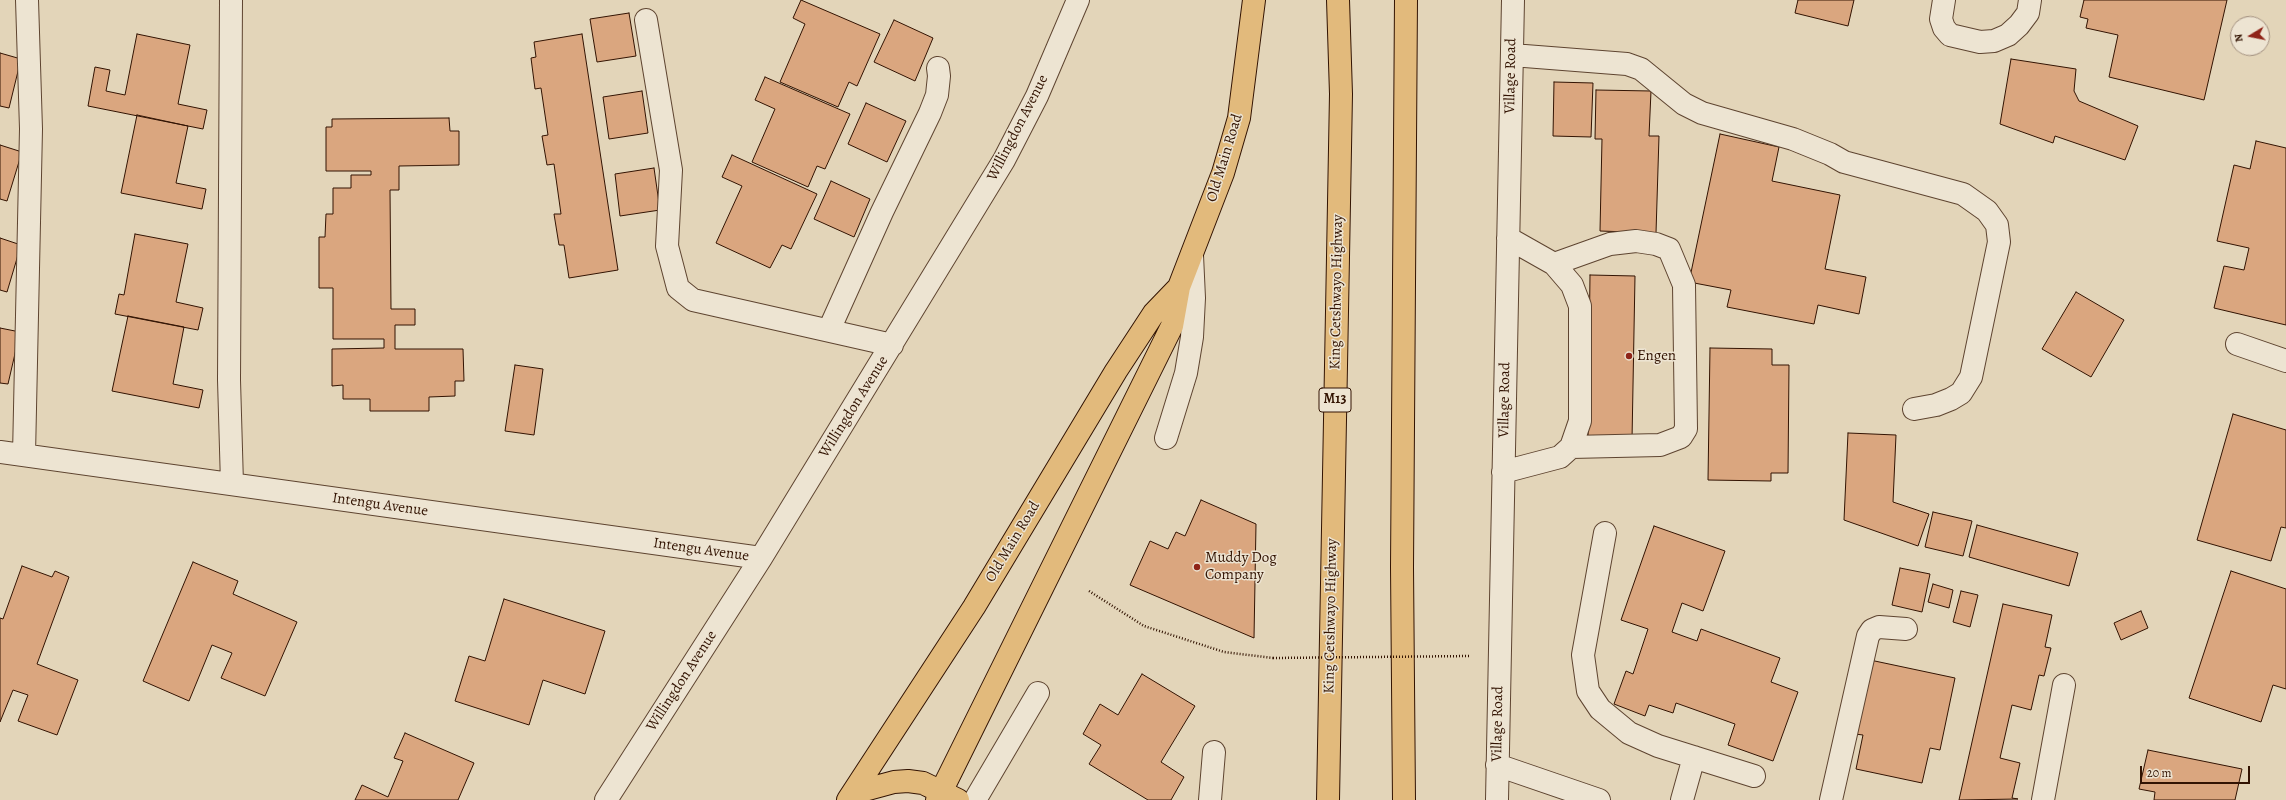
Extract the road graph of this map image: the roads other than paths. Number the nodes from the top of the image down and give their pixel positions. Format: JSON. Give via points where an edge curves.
{"nodes":[{"id":1,"x":27,"y":0,"type":"edge"},
{"id":2,"x":231,"y":0,"type":"edge"},
{"id":3,"x":1078,"y":0,"type":"edge"},
{"id":4,"x":1254,"y":0,"type":"edge"},
{"id":5,"x":1338,"y":0,"type":"edge"},
{"id":6,"x":1406,"y":0,"type":"edge"},
{"id":7,"x":1513,"y":0,"type":"edge"},
{"id":8,"x":1944,"y":0,"type":"edge"},
{"id":9,"x":2030,"y":0,"type":"edge"},
{"id":10,"x":646,"y":20,"type":"dead end"},
{"id":11,"x":1512,"y":55,"type":"junction"},
{"id":12,"x":938,"y":68,"type":"dead end"},
{"id":13,"x":1508,"y":238,"type":"junction"},
{"id":14,"x":1192,"y":254,"type":"junction"},
{"id":15,"x":1554,"y":264,"type":"junction"},
{"id":16,"x":1179,"y":287,"type":"junction"},
{"id":17,"x":828,"y":330,"type":"junction"},
{"id":18,"x":2237,"y":344,"type":"dead end"},
{"id":19,"x":892,"y":345,"type":"junction"},
{"id":20,"x":2286,"y":361,"type":"edge"},
{"id":21,"x":1914,"y":409,"type":"dead end"},
{"id":22,"x":1166,"y":438,"type":"dead end"},
{"id":23,"x":1571,"y":447,"type":"junction"},
{"id":24,"x":0,"y":452,"type":"edge"},
{"id":25,"x":24,"y":455,"type":"junction"},
{"id":26,"x":1503,"y":472,"type":"junction"},
{"id":27,"x":232,"y":484,"type":"junction"},
{"id":28,"x":1605,"y":533,"type":"dead end"},
{"id":29,"x":761,"y":558,"type":"junction"},
{"id":30,"x":1906,"y":629,"type":"dead end"},
{"id":31,"x":2064,"y":685,"type":"dead end"},
{"id":32,"x":1038,"y":693,"type":"dead end"},
{"id":33,"x":1214,"y":752,"type":"dead end"},
{"id":34,"x":1694,"y":757,"type":"junction"},
{"id":35,"x":1497,"y":765,"type":"junction"},
{"id":36,"x":1754,"y":776,"type":"dead end"},
{"id":37,"x":851,"y":796,"type":"edge"},
{"id":38,"x":945,"y":797,"type":"edge"},
{"id":39,"x":606,"y":800,"type":"edge"},
{"id":40,"x":975,"y":800,"type":"edge"},
{"id":41,"x":1210,"y":800,"type":"edge"},
{"id":42,"x":1328,"y":800,"type":"edge"},
{"id":43,"x":1404,"y":800,"type":"edge"},
{"id":44,"x":1497,"y":800,"type":"edge"},
{"id":45,"x":1598,"y":800,"type":"edge"},
{"id":46,"x":1682,"y":800,"type":"edge"},
{"id":47,"x":1831,"y":800,"type":"edge"},
{"id":48,"x":2043,"y":800,"type":"edge"}],
"edges":[{"from":1,"to":25,"type":"street","via":[[31,129]]},
{"from":2,"to":27,"type":"street","via":[[229,380]]},
{"from":3,"to":19,"type":"street","name":"Willingdon Avenue","via":[[1037,96],[1004,160]]},
{"from":4,"to":14,"type":"main road","name":"Old Main Road","via":[[1239,118],[1223,173]]},
{"from":5,"to":42,"type":"main road","name":"King Cetshwayo Highway","number":"M13","via":[[1341,94]]},
{"from":6,"to":43,"type":"main road","via":[[1402,567]]},
{"from":7,"to":11,"type":"street","name":"Village Road"},
{"from":8,"to":9,"type":"street","via":[[1941,19],[1950,35],[1980,42],[2008,36],[2028,13]]},
{"from":10,"to":17,"type":"street","via":[[668,148],[671,198],[667,246],[678,288],[693,300]]},
{"from":11,"to":13,"type":"street","name":"Village Road"},
{"from":11,"to":21,"type":"street","via":[[1627,64],[1641,69],[1684,104],[1702,113],[1793,139],[1844,162],[1963,194],[1987,211],[1997,224],[1999,242],[1971,377],[1961,393],[1951,399]]},
{"from":12,"to":17,"type":"street","via":[[937,95],[930,113]]},
{"from":13,"to":15,"type":"street"},
{"from":13,"to":26,"type":"street","name":"Village Road"},
{"from":14,"to":16,"type":"main road","name":"Old Main Road"},
{"from":14,"to":22,"type":"street","via":[[1192,337],[1186,374]]},
{"from":15,"to":23,"type":"street","via":[[1572,285],[1580,306],[1580,421]]},
{"from":15,"to":23,"type":"street","via":[[1610,244],[1636,241],[1656,244],[1669,249],[1684,285],[1686,429],[1681,437],[1660,445]]},
{"from":16,"to":37,"type":"main road","name":"Old Main Road","via":[[1154,313],[1116,371],[974,607]]},
{"from":16,"to":38,"type":"main road","name":"Old Main Road","via":[[1172,326]]},
{"from":17,"to":19,"type":"street"},
{"from":18,"to":20,"type":"street"},
{"from":19,"to":29,"type":"street","name":"Willingdon Avenue"},
{"from":23,"to":26,"type":"street","via":[[1560,457]]},
{"from":24,"to":25,"type":"street","name":"Intengu Avenue"},
{"from":25,"to":27,"type":"street","name":"Intengu Avenue"},
{"from":26,"to":35,"type":"street","name":"Village Road"},
{"from":27,"to":29,"type":"street","name":"Intengu Avenue"},
{"from":28,"to":34,"type":"street","via":[[1583,655],[1588,691],[1600,709],[1629,733],[1658,746]]},
{"from":29,"to":39,"type":"street","name":"Willingdon Avenue"},
{"from":30,"to":47,"type":"street","via":[[1879,627],[1872,630],[1868,636]]},
{"from":31,"to":48,"type":"street"},
{"from":32,"to":40,"type":"street"},
{"from":33,"to":41,"type":"street"},
{"from":34,"to":36,"type":"street"},
{"from":34,"to":46,"type":"street"},
{"from":35,"to":44,"type":"street","name":"Village Road"},
{"from":35,"to":45,"type":"street"},
{"from":37,"to":38,"type":"main road","via":[[894,782],[908,781],[923,783]]}]}
